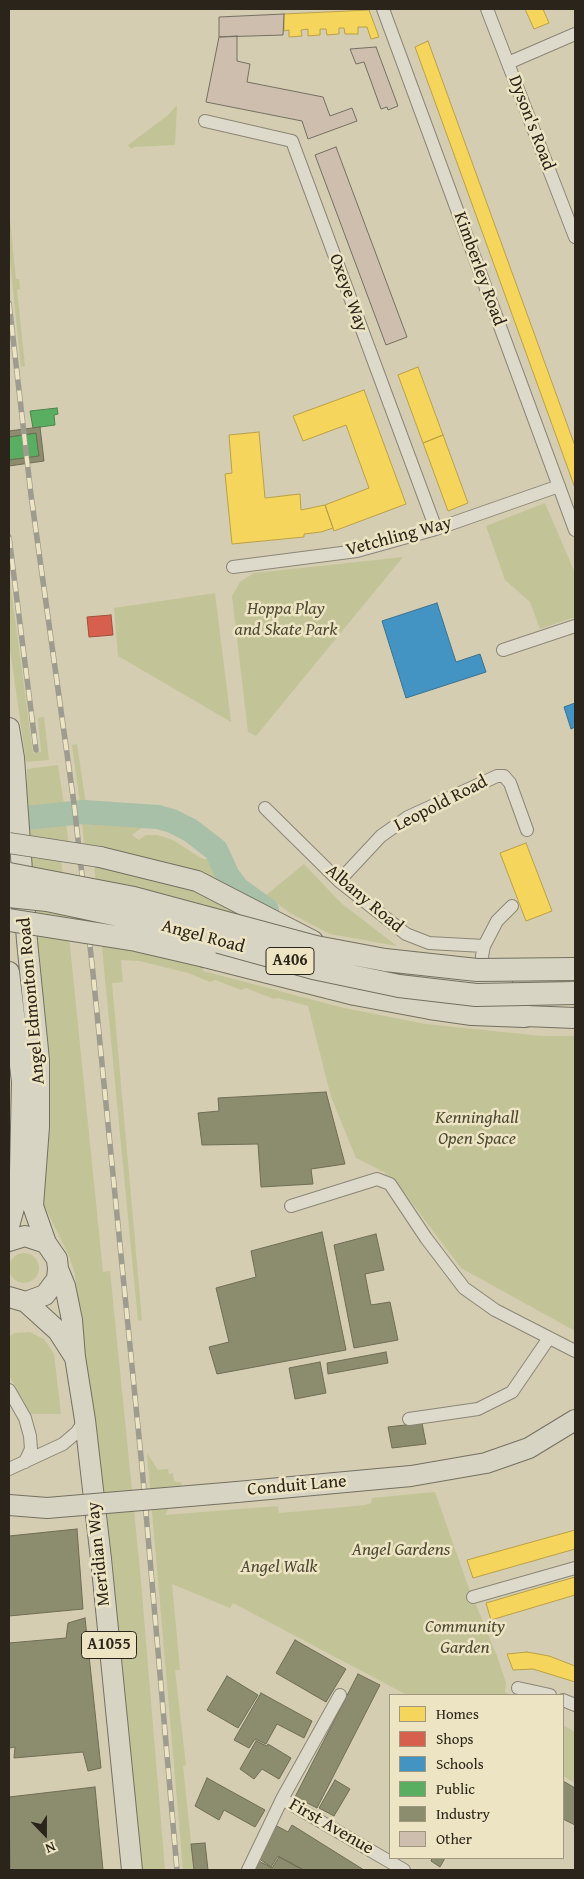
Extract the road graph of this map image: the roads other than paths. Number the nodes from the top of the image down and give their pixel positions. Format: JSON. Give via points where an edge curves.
{"nodes":[{"id":1,"x":383,"y":9,"type":"edge"},
{"id":2,"x":487,"y":9,"type":"edge"},
{"id":3,"x":575,"y":34,"type":"edge"},
{"id":4,"x":508,"y":63,"type":"junction"},
{"id":5,"x":205,"y":121,"type":"dead end"},
{"id":6,"x":575,"y":237,"type":"edge"},
{"id":7,"x":559,"y":486,"type":"junction"},
{"id":8,"x":436,"y":529,"type":"junction"},
{"id":9,"x":575,"y":530,"type":"edge"},
{"id":10,"x":233,"y":567,"type":"dead end"},
{"id":11,"x":575,"y":626,"type":"edge"},
{"id":12,"x":503,"y":650,"type":"dead end"},
{"id":13,"x":9,"y":728,"type":"edge"},
{"id":14,"x":265,"y":808,"type":"dead end"},
{"id":15,"x":527,"y":830,"type":"dead end"},
{"id":16,"x":9,"y":843,"type":"edge"},
{"id":17,"x":9,"y":874,"type":"edge"},
{"id":18,"x":339,"y":880,"type":"junction"},
{"id":19,"x":9,"y":896,"type":"edge"},
{"id":20,"x":512,"y":906,"type":"dead end"},
{"id":21,"x":9,"y":920,"type":"edge"},
{"id":22,"x":484,"y":946,"type":"junction"},
{"id":23,"x":575,"y":969,"type":"edge"},
{"id":24,"x":9,"y":972,"type":"edge"},
{"id":25,"x":575,"y":983,"type":"edge"},
{"id":26,"x":485,"y":985,"type":"junction"},
{"id":27,"x":575,"y":993,"type":"edge"},
{"id":28,"x":525,"y":1016,"type":"junction"},
{"id":29,"x":575,"y":1018,"type":"edge"},
{"id":30,"x":19,"y":1143,"type":"junction"},
{"id":31,"x":9,"y":1177,"type":"edge"},
{"id":32,"x":291,"y":1206,"type":"dead end"},
{"id":33,"x":9,"y":1226,"type":"edge"},
{"id":34,"x":9,"y":1241,"type":"edge"},
{"id":35,"x":46,"y":1243,"type":"junction"},
{"id":36,"x":58,"y":1269,"type":"junction"},
{"id":37,"x":16,"y":1302,"type":"edge"},
{"id":38,"x":549,"y":1338,"type":"junction"},
{"id":39,"x":575,"y":1351,"type":"edge"},
{"id":40,"x":75,"y":1357,"type":"junction"},
{"id":41,"x":9,"y":1390,"type":"edge"},
{"id":42,"x":410,"y":1419,"type":"dead end"},
{"id":43,"x":85,"y":1420,"type":"junction"},
{"id":44,"x":575,"y":1420,"type":"edge"},
{"id":45,"x":25,"y":1462,"type":"junction"},
{"id":46,"x":9,"y":1469,"type":"edge"},
{"id":47,"x":9,"y":1506,"type":"edge"},
{"id":48,"x":575,"y":1568,"type":"edge"},
{"id":49,"x":473,"y":1597,"type":"dead end"},
{"id":50,"x":518,"y":1688,"type":"dead end"},
{"id":51,"x":545,"y":1694,"type":"edge"},
{"id":52,"x":340,"y":1695,"type":"dead end"},
{"id":53,"x":282,"y":1799,"type":"junction"},
{"id":54,"x":132,"y":1870,"type":"edge"},
{"id":55,"x":248,"y":1870,"type":"edge"},
{"id":56,"x":401,"y":1870,"type":"edge"}],
"edges":[{"from":1,"to":7,"type":"street","name":"Kimberley Road"},
{"from":2,"to":4,"type":"street","name":"Dyson's Road"},
{"from":3,"to":4,"type":"street"},
{"from":4,"to":6,"type":"street","name":"Dyson's Road"},
{"from":5,"to":8,"type":"street","name":"Oxeye Way","via":[[292,141]]},
{"from":7,"to":8,"type":"street","name":"Vetchling Way"},
{"from":7,"to":9,"type":"street","name":"Kimberley Road"},
{"from":8,"to":10,"type":"street","name":"Vetchling Way","via":[[357,551]]},
{"from":11,"to":12,"type":"street"},
{"from":13,"to":35,"type":"main road","name":"Angel Edmonton Road","via":[[39,1060],[40,1127],[33,1206]]},
{"from":14,"to":18,"type":"street","name":"Albany Road"},
{"from":15,"to":18,"type":"street","name":"Leopold Road","via":[[510,783],[504,776],[497,776],[408,817],[381,836]]},
{"from":16,"to":26,"type":"main road","number":"A406","bridge":true,"via":[[100,857],[175,874],[221,892],[336,953],[378,967]]},
{"from":17,"to":23,"type":"highway","name":"Angel Road","number":"A406","bridge":true,"via":[[134,898],[290,940],[385,960],[477,970]]},
{"from":18,"to":22,"type":"street","name":"Albany Road","via":[[417,940]]},
{"from":19,"to":27,"type":"highway","name":"Angel Road","number":"A406","bridge":true,"via":[[47,900],[132,918],[313,968],[399,986],[476,995]]},
{"from":20,"to":22,"type":"street","via":[[497,921]]},
{"from":21,"to":28,"type":"highway","bridge":true,"via":[[136,940],[355,994],[472,1014]]},
{"from":22,"to":26,"type":"street"},
{"from":24,"to":30,"type":"main road","name":"Angel Edmonton Road","via":[[20,1056],[22,1104]]},
{"from":25,"to":26,"type":"main road","number":"A406","via":[[524,987]]},
{"from":26,"to":28,"type":"street","via":[[499,1004]]},
{"from":28,"to":29,"type":"main road"},
{"from":30,"to":31,"type":"main road"},
{"from":30,"to":33,"type":"main road","name":"Angel Edmonton Road","via":[[18,1193]]},
{"from":32,"to":38,"type":"street","via":[[377,1179],[390,1184],[464,1288],[495,1310]]},
{"from":34,"to":35,"type":"main road","via":[[25,1236]]},
{"from":35,"to":36,"type":"main road","name":"Angel Edmonton Road"},
{"from":36,"to":37,"type":"main road","via":[[52,1288],[36,1300]]},
{"from":36,"to":40,"type":"main road","name":"Meridian Way","number":"A1055","via":[[72,1320]]},
{"from":37,"to":40,"type":"main road","name":"Meridian Way","number":"A1055","via":[[58,1331]]},
{"from":38,"to":39,"type":"street"},
{"from":38,"to":42,"type":"street","via":[[512,1392],[478,1409]]},
{"from":40,"to":43,"type":"main road","name":"Meridian Way","number":"A1055"},
{"from":41,"to":45,"type":"street","via":[[25,1418],[30,1436],[31,1449]]},
{"from":43,"to":45,"type":"street","via":[[63,1444]]},
{"from":43,"to":54,"type":"main road","name":"Meridian Way","number":"A1055"},
{"from":44,"to":47,"type":"main road","name":"Conduit Lane","bridge":true,"via":[[530,1448],[486,1464],[411,1476],[47,1508]]},
{"from":45,"to":46,"type":"street"},
{"from":48,"to":49,"type":"street"},
{"from":50,"to":51,"type":"street"},
{"from":52,"to":53,"type":"street","name":"First Avenue"},
{"from":53,"to":55,"type":"street"},
{"from":53,"to":56,"type":"street","name":"First Avenue"}]}
